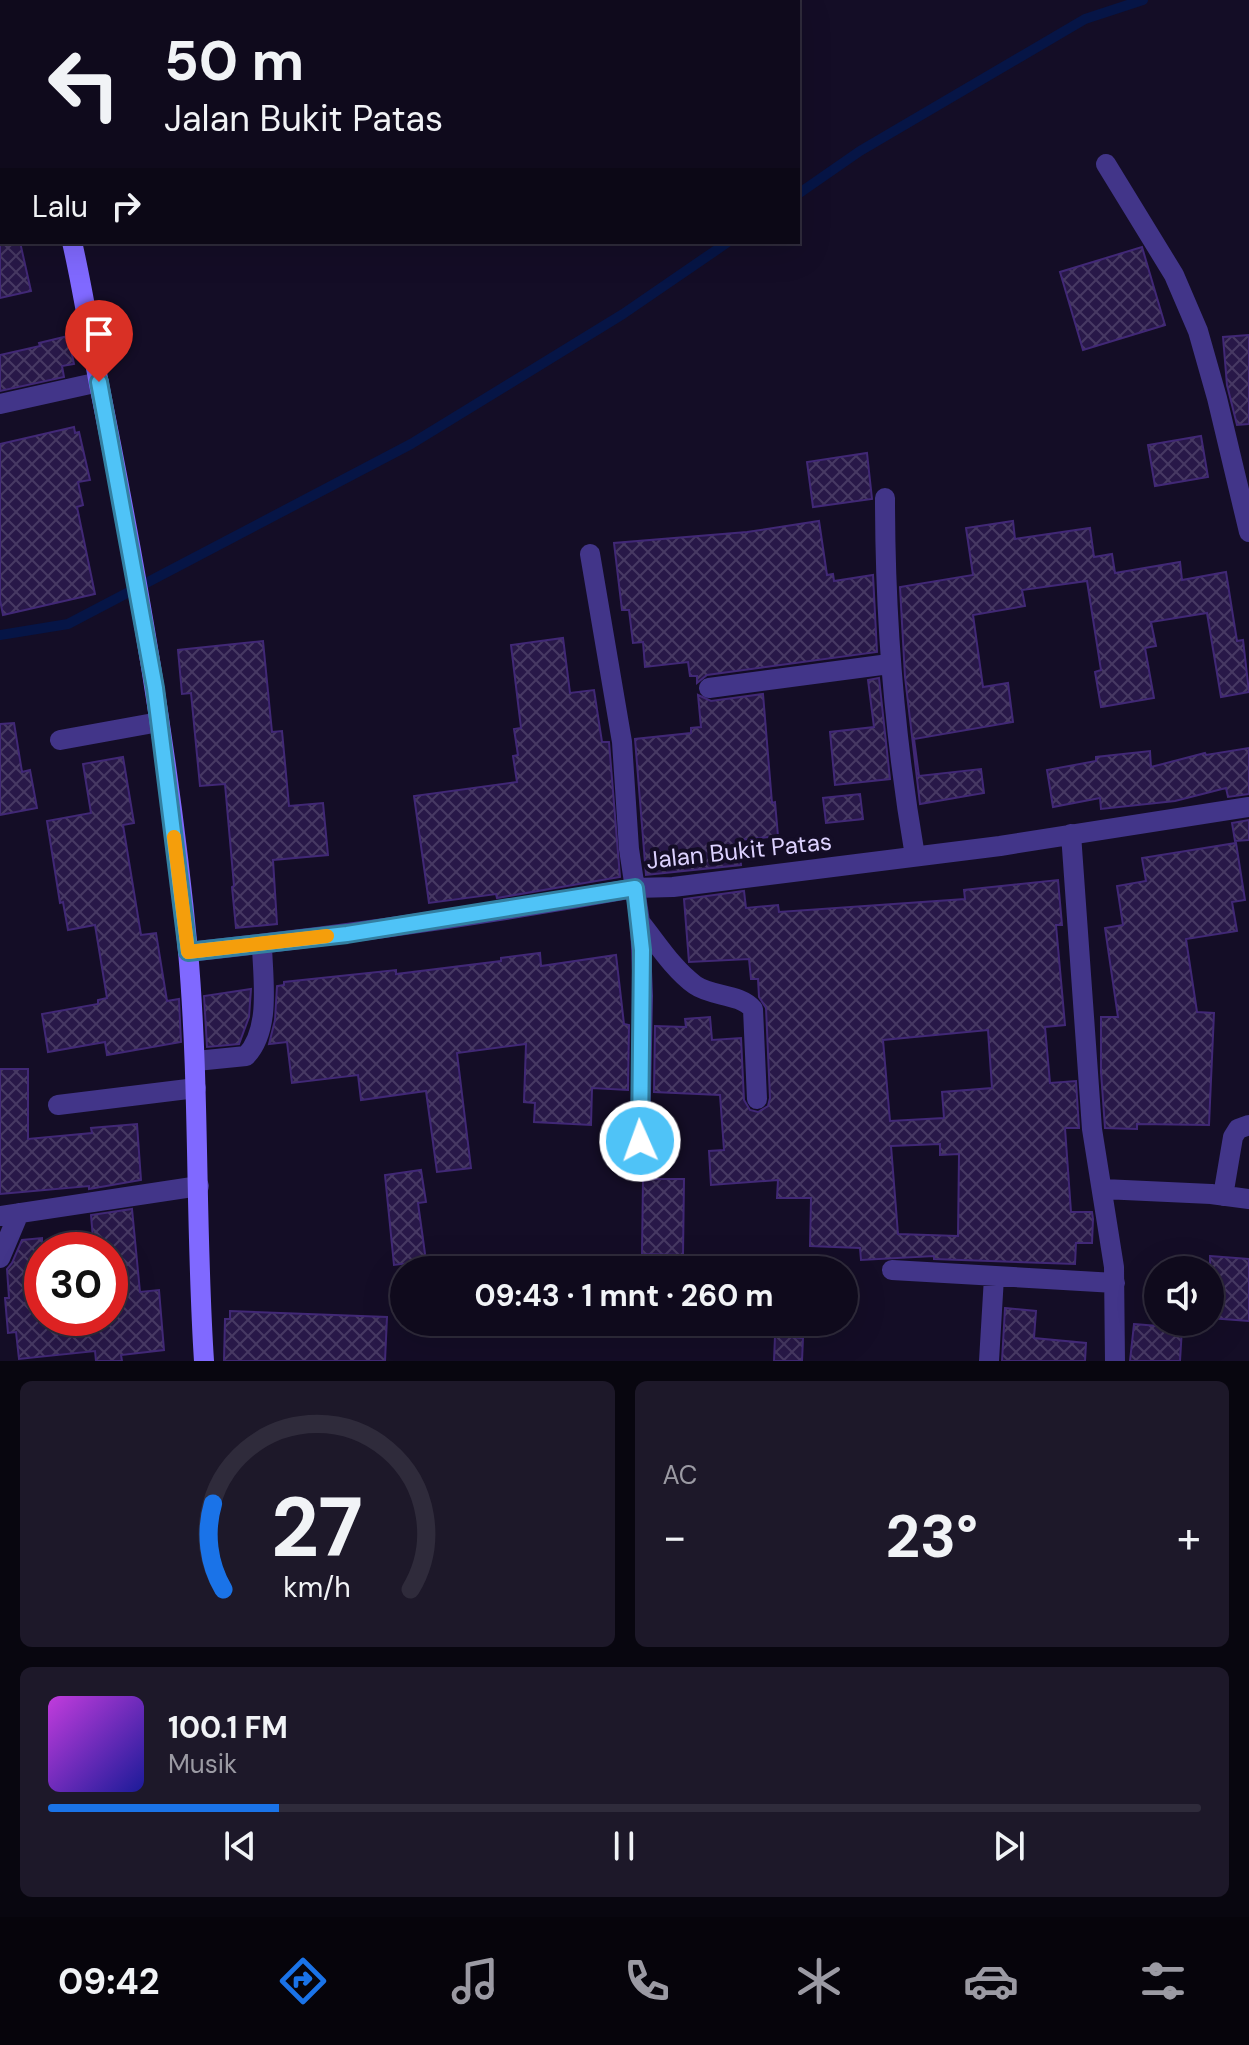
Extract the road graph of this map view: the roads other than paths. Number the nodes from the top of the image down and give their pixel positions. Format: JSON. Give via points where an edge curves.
{"nodes":[{"id":1,"x":1106,"y":164,"type":"dead end"},
{"id":2,"x":72,"y":244,"type":"edge"},
{"id":3,"x":99,"y":382,"type":"junction"},
{"id":4,"x":0,"y":404,"type":"edge"},
{"id":5,"x":885,"y":498,"type":"dead end"},
{"id":6,"x":1249,"y":532,"type":"edge"},
{"id":7,"x":590,"y":554,"type":"dead end"},
{"id":8,"x":889,"y":664,"type":"junction"},
{"id":9,"x":709,"y":688,"type":"dead end"},
{"id":10,"x":159,"y":722,"type":"junction"},
{"id":11,"x":60,"y":740,"type":"dead end"},
{"id":12,"x":1249,"y":807,"type":"edge"},
{"id":13,"x":1071,"y":834,"type":"junction"},
{"id":14,"x":915,"y":856,"type":"junction"},
{"id":15,"x":635,"y":888,"type":"junction"},
{"id":16,"x":640,"y":922,"type":"junction"},
{"id":17,"x":262,"y":946,"type":"junction"},
{"id":18,"x":188,"y":952,"type":"junction"},
{"id":19,"x":196,"y":1061,"type":"junction"},
{"id":20,"x":196,"y":1088,"type":"junction"},
{"id":21,"x":757,"y":1099,"type":"dead end"},
{"id":22,"x":58,"y":1105,"type":"dead end"},
{"id":23,"x":1249,"y":1125,"type":"edge"},
{"id":24,"x":640,"y":1141,"type":"dead end"},
{"id":25,"x":199,"y":1186,"type":"junction"},
{"id":26,"x":1103,"y":1189,"type":"junction"},
{"id":27,"x":1223,"y":1196,"type":"junction"},
{"id":28,"x":1249,"y":1199,"type":"edge"},
{"id":29,"x":10,"y":1215,"type":"edge"},
{"id":30,"x":0,"y":1258,"type":"edge"},
{"id":31,"x":892,"y":1270,"type":"dead end"},
{"id":32,"x":994,"y":1277,"type":"junction"},
{"id":33,"x":1115,"y":1283,"type":"junction"},
{"id":34,"x":204,"y":1361,"type":"edge"},
{"id":35,"x":989,"y":1361,"type":"edge"},
{"id":36,"x":1115,"y":1361,"type":"edge"}],
"edges":[{"from":1,"to":6,"type":"street","via":[[1174,275],[1198,331]]},
{"from":2,"to":3,"type":"street"},
{"from":3,"to":4,"type":"street"},
{"from":3,"to":10,"type":"street"},
{"from":5,"to":8,"type":"street"},
{"from":7,"to":15,"type":"street","via":[[622,742]]},
{"from":8,"to":9,"type":"street"},
{"from":8,"to":14,"type":"street"},
{"from":10,"to":11,"type":"street"},
{"from":10,"to":18,"type":"street"},
{"from":12,"to":13,"type":"street","name":"Jalan Bukit Patas"},
{"from":13,"to":14,"type":"street","name":"Jalan Bukit Patas"},
{"from":13,"to":26,"type":"street","via":[[1089,1097]]},
{"from":14,"to":15,"type":"street","name":"Jalan Bukit Patas"},
{"from":15,"to":16,"type":"street"},
{"from":15,"to":17,"type":"street","name":"Jalan Bukit Patas"},
{"from":16,"to":21,"type":"street","via":[[697,986],[753,1009]]},
{"from":16,"to":24,"type":"street"},
{"from":17,"to":18,"type":"street","name":"Jalan Bukit Patas"},
{"from":17,"to":19,"type":"street","via":[[256,1045],[246,1056]]},
{"from":18,"to":19,"type":"street"},
{"from":19,"to":20,"type":"street"},
{"from":20,"to":22,"type":"street"},
{"from":20,"to":25,"type":"street"},
{"from":23,"to":27,"type":"street","via":[[1233,1137]]},
{"from":25,"to":29,"type":"street"},
{"from":25,"to":34,"type":"street"},
{"from":26,"to":27,"type":"street"},
{"from":26,"to":33,"type":"street"},
{"from":27,"to":28,"type":"street"},
{"from":29,"to":30,"type":"street"},
{"from":31,"to":32,"type":"street"},
{"from":32,"to":33,"type":"street"},
{"from":32,"to":35,"type":"street"},
{"from":33,"to":36,"type":"street"}]}
